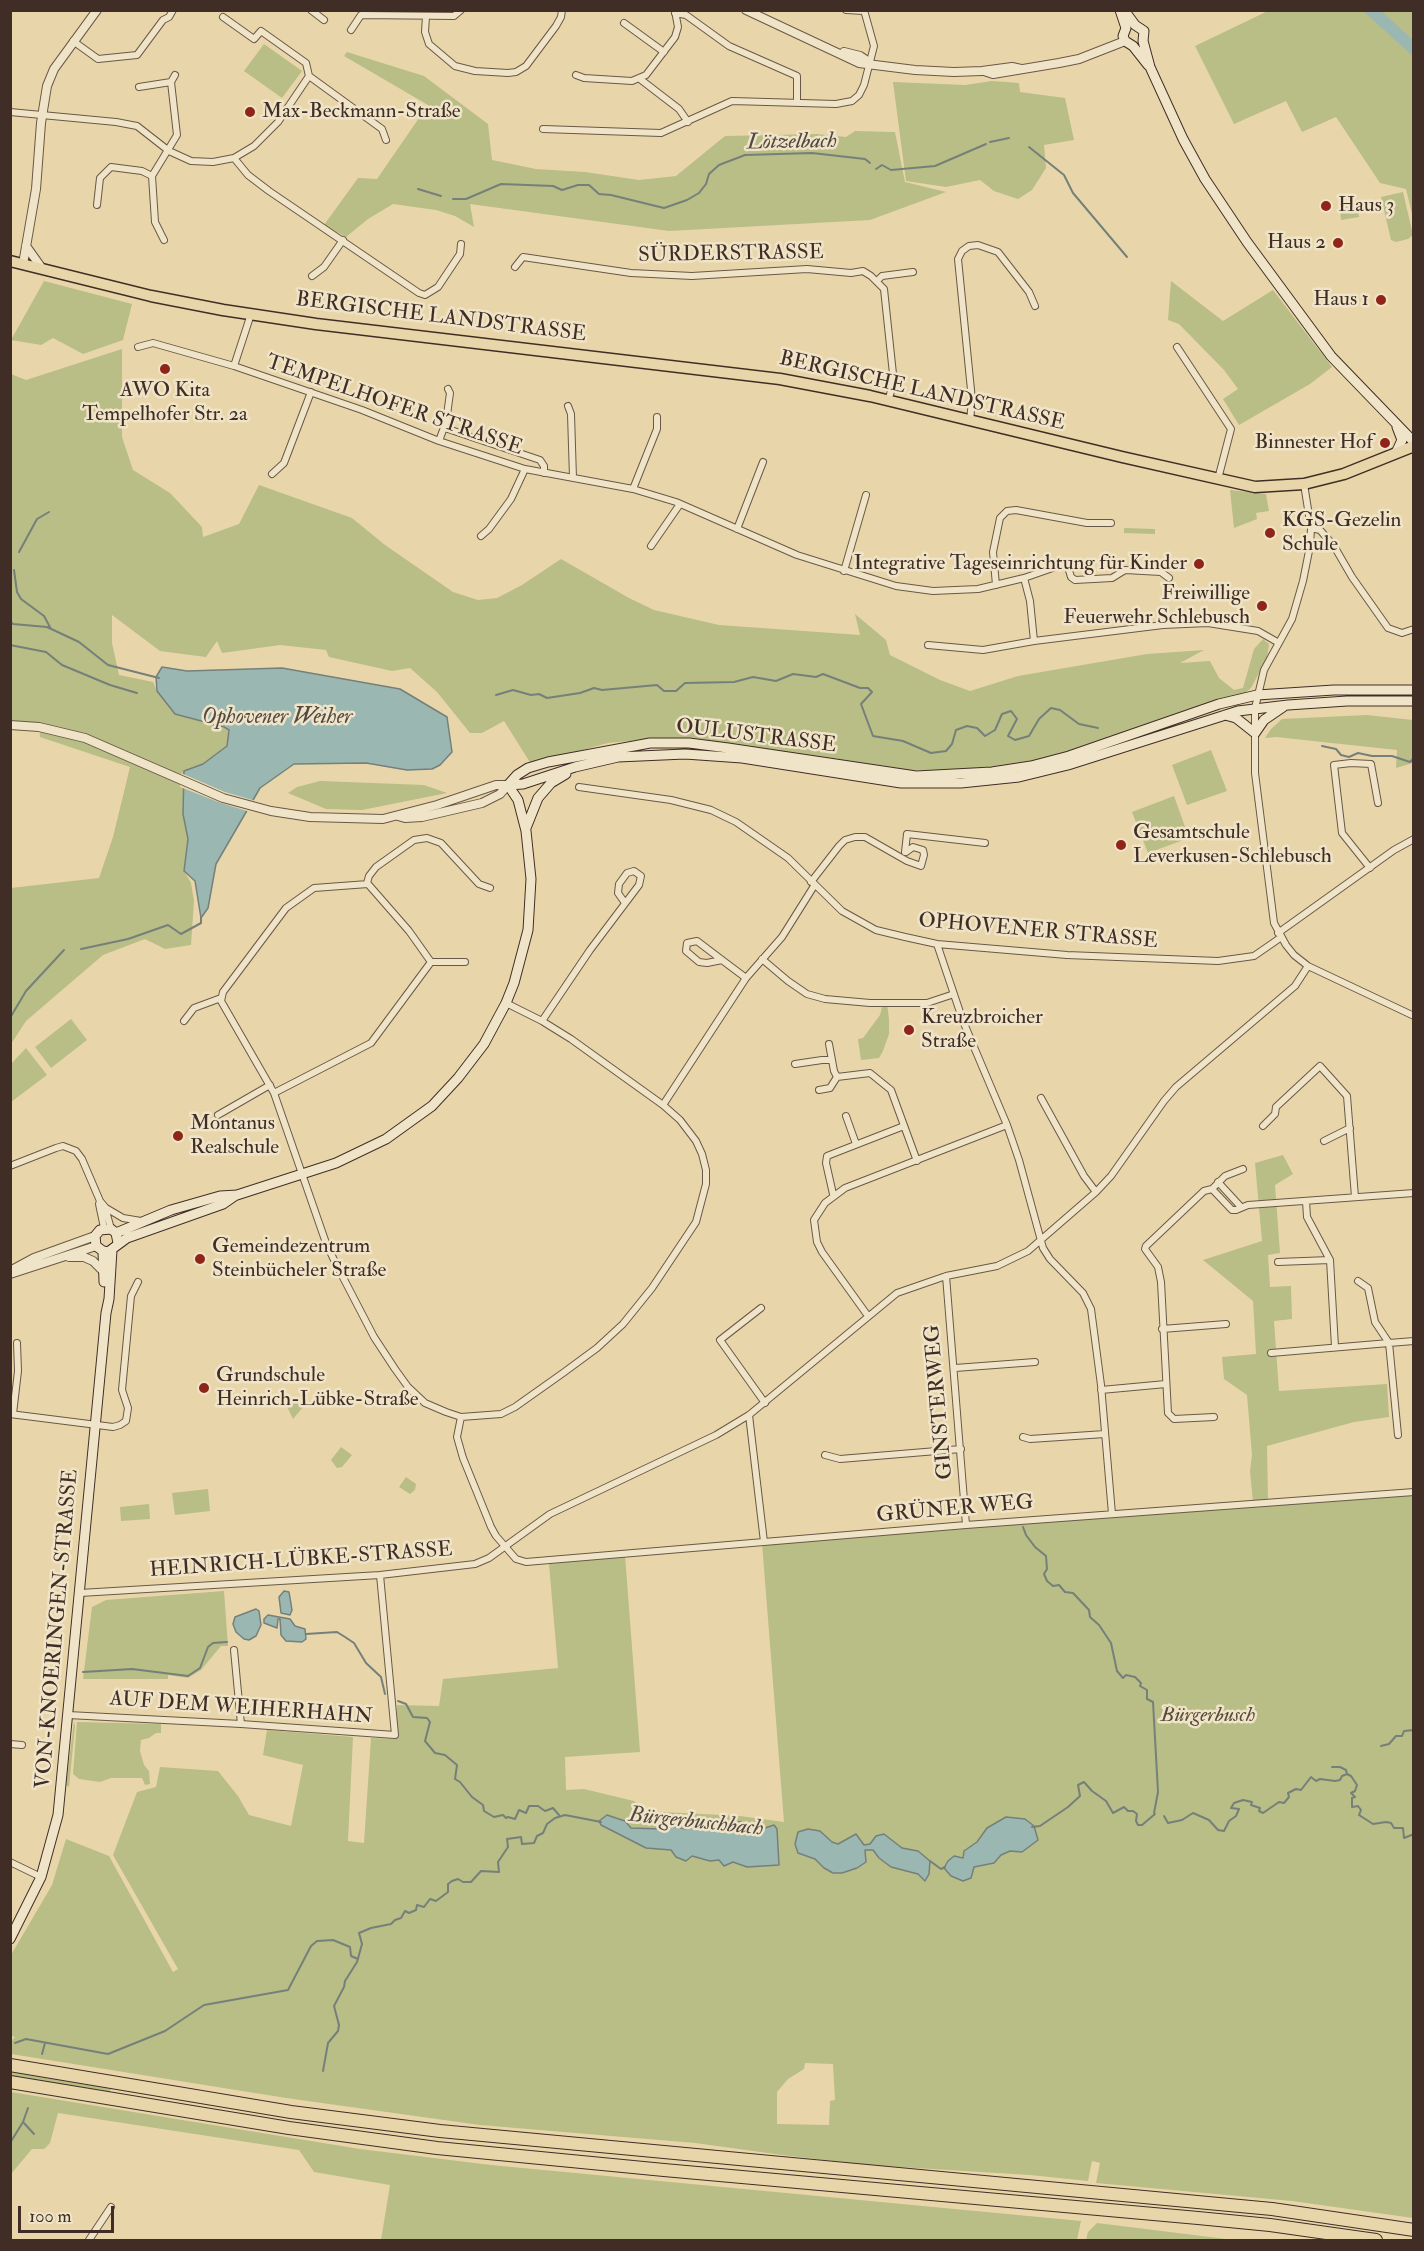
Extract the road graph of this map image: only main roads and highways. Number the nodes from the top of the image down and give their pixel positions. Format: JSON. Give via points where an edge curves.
{"nodes":[{"id":1,"x":1122,"y":10,"type":"edge"},
{"id":2,"x":1130,"y":27,"type":"junction"},
{"id":3,"x":1143,"y":42,"type":"junction"},
{"id":4,"x":1129,"y":43,"type":"junction"},
{"id":5,"x":1150,"y":67,"type":"junction"},
{"id":6,"x":10,"y":261,"type":"edge"},
{"id":7,"x":1379,"y":404,"type":"junction"},
{"id":8,"x":1396,"y":422,"type":"junction"},
{"id":9,"x":1413,"y":430,"type":"edge"},
{"id":10,"x":1413,"y":444,"type":"edge"},
{"id":11,"x":1396,"y":453,"type":"junction"},
{"id":12,"x":1413,"y":455,"type":"edge"},
{"id":13,"x":1413,"y":690,"type":"edge"},
{"id":14,"x":1413,"y":701,"type":"edge"},
{"id":15,"x":1288,"y":705,"type":"junction"},
{"id":16,"x":1222,"y":715,"type":"junction"},
{"id":17,"x":631,"y":757,"type":"junction"},
{"id":18,"x":508,"y":785,"type":"junction"},
{"id":19,"x":526,"y":831,"type":"junction"},
{"id":20,"x":237,"y":1195,"type":"junction"},
{"id":21,"x":107,"y":1240,"type":"junction"},
{"id":22,"x":106,"y":1313,"type":"junction"},
{"id":23,"x":10,"y":1939,"type":"edge"},
{"id":24,"x":10,"y":2065,"type":"edge"},
{"id":25,"x":10,"y":2082,"type":"edge"},
{"id":26,"x":1413,"y":2230,"type":"edge"},
{"id":27,"x":1376,"y":2241,"type":"edge"}],
"edges":[{"from":1,"to":2,"type":"main road"},
{"from":2,"to":3,"type":"main road","via":[[1144,31]]},
{"from":2,"to":4,"type":"main road","via":[[1123,36]]},
{"from":3,"to":4,"type":"main road"},
{"from":3,"to":5,"type":"main road"},
{"from":4,"to":5,"type":"main road"},
{"from":5,"to":7,"type":"main road","via":[[1197,165],[1246,242],[1331,356]]},
{"from":6,"to":11,"type":"main road","name":"BERGISCHE LANDSTRASSE","via":[[150,296],[251,314],[780,379],[1255,487],[1304,484],[1344,474]]},
{"from":7,"to":8,"type":"main road"},
{"from":7,"to":9,"type":"main road"},
{"from":8,"to":10,"type":"main road"},
{"from":8,"to":11,"type":"main road","via":[[1402,439]]},
{"from":10,"to":11,"type":"main road","name":"BERGISCHE LANDSTRASSE"},
{"from":11,"to":12,"type":"main road"},
{"from":13,"to":18,"type":"main road","name":"OULUSTRASSE","via":[[1257,695],[1219,704],[1069,756],[992,772],[916,776],[689,743],[650,743],[548,762],[528,768]]},
{"from":14,"to":15,"type":"main road","name":"OULUSTRASSE"},
{"from":15,"to":16,"type":"main road","name":"OULUSTRASSE"},
{"from":15,"to":16,"type":"main road","via":[[1264,720],[1255,734],[1236,718]]},
{"from":16,"to":17,"type":"main road","name":"OULUSTRASSE","via":[[1068,765],[1019,777],[961,783],[901,783],[742,758],[685,754]]},
{"from":17,"to":18,"type":"main road","name":"OULUSTRASSE","via":[[590,763]]},
{"from":17,"to":19,"type":"main road","via":[[559,778],[538,798]]},
{"from":18,"to":19,"type":"main road","via":[[518,800]]},
{"from":19,"to":20,"type":"main road","via":[[531,879],[528,930],[506,1004],[472,1061],[432,1106],[386,1139],[336,1163]]},
{"from":20,"to":21,"type":"main road","via":[[224,1204]]},
{"from":20,"to":21,"type":"main road","via":[[187,1205]]},
{"from":21,"to":22,"type":"main road","name":"VON-KNOERINGEN-STRASSE"},
{"from":21,"to":22,"type":"main road","name":"VON-KNOERINGEN-STRASSE","via":[[103,1270]]},
{"from":22,"to":23,"type":"main road","name":"VON-KNOERINGEN-STRASSE","via":[[58,1815],[41,1877]]},
{"from":24,"to":26,"type":"highway","via":[[222,2101],[440,2131],[1251,2206]]},
{"from":25,"to":27,"type":"highway","via":[[436,2148],[1270,2225]]}]}
